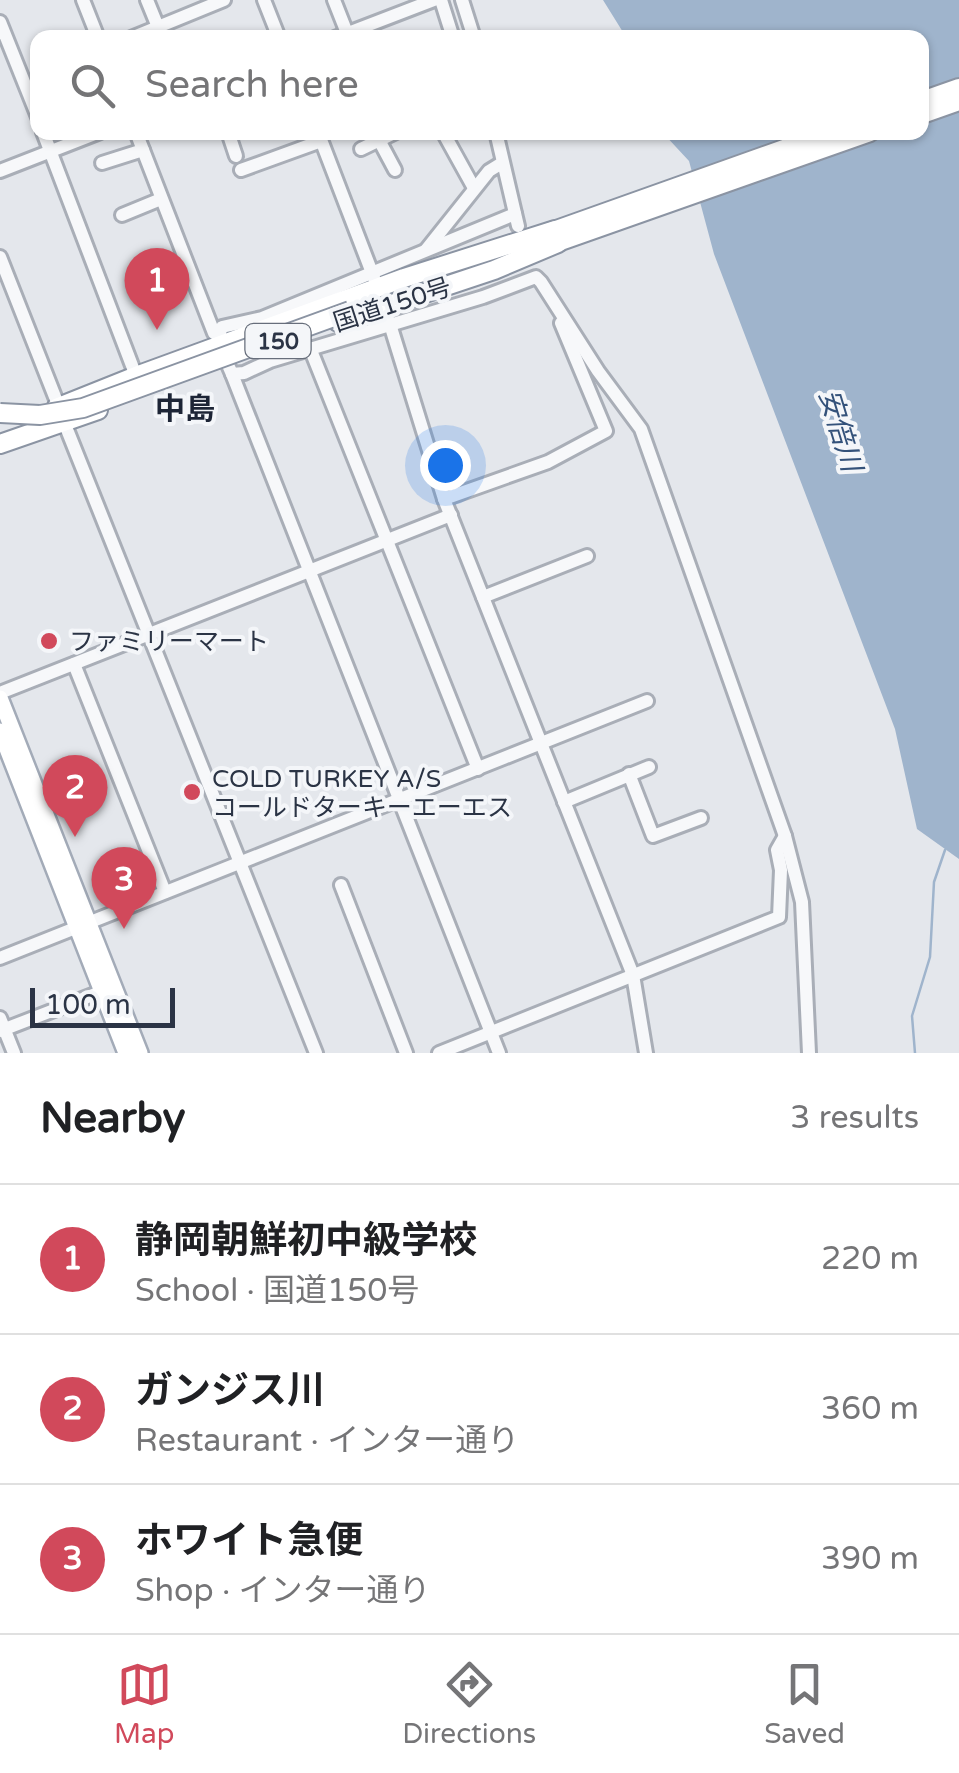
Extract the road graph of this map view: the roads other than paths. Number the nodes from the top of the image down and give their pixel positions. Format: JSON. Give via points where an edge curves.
{"nodes":[{"id":1,"x":83,"y":0,"type":"edge"},
{"id":2,"x":147,"y":0,"type":"edge"},
{"id":3,"x":224,"y":0,"type":"edge"},
{"id":4,"x":264,"y":0,"type":"edge"},
{"id":5,"x":334,"y":0,"type":"edge"},
{"id":6,"x":437,"y":0,"type":"edge"},
{"id":7,"x":462,"y":0,"type":"edge"},
{"id":8,"x":204,"y":4,"type":"edge"},
{"id":9,"x":398,"y":6,"type":"edge"},
{"id":10,"x":0,"y":22,"type":"edge"},
{"id":11,"x":158,"y":27,"type":"junction"},
{"id":12,"x":95,"y":30,"type":"edge"},
{"id":13,"x":151,"y":30,"type":"edge"},
{"id":14,"x":276,"y":30,"type":"edge"},
{"id":15,"x":350,"y":30,"type":"edge"},
{"id":16,"x":359,"y":30,"type":"edge"},
{"id":17,"x":449,"y":30,"type":"edge"},
{"id":18,"x":471,"y":30,"type":"edge"},
{"id":19,"x":959,"y":88,"type":"edge"},
{"id":20,"x":30,"y":98,"type":"edge"},
{"id":21,"x":929,"y":99,"type":"edge"},
{"id":22,"x":959,"y":101,"type":"edge"},
{"id":23,"x":929,"y":112,"type":"edge"},
{"id":24,"x":47,"y":140,"type":"edge"},
{"id":25,"x":80,"y":140,"type":"edge"},
{"id":26,"x":139,"y":140,"type":"edge"},
{"id":27,"x":231,"y":140,"type":"edge"},
{"id":28,"x":312,"y":140,"type":"edge"},
{"id":29,"x":320,"y":140,"type":"edge"},
{"id":30,"x":379,"y":140,"type":"joint"},
{"id":31,"x":447,"y":140,"type":"edge"},
{"id":32,"x":498,"y":140,"type":"edge"},
{"id":33,"x":811,"y":140,"type":"edge"},
{"id":34,"x":846,"y":140,"type":"edge"},
{"id":35,"x":360,"y":148,"type":"dead end"},
{"id":36,"x":143,"y":150,"type":"junction"},
{"id":37,"x":51,"y":152,"type":"junction"},
{"id":38,"x":236,"y":156,"type":"dead end"},
{"id":39,"x":102,"y":164,"type":"dead end"},
{"id":40,"x":502,"y":164,"type":"junction"},
{"id":41,"x":241,"y":170,"type":"dead end"},
{"id":42,"x":394,"y":170,"type":"dead end"},
{"id":43,"x":0,"y":171,"type":"edge"},
{"id":44,"x":474,"y":188,"type":"junction"},
{"id":45,"x":161,"y":199,"type":"junction"},
{"id":46,"x":122,"y":215,"type":"dead end"},
{"id":47,"x":556,"y":236,"type":"junction"},
{"id":48,"x":426,"y":250,"type":"junction"},
{"id":49,"x":1,"y":264,"type":"edge"},
{"id":50,"x":372,"y":275,"type":"junction"},
{"id":51,"x":349,"y":309,"type":"junction"},
{"id":52,"x":560,"y":311,"type":"junction"},
{"id":53,"x":389,"y":321,"type":"junction"},
{"id":54,"x":310,"y":348,"type":"junction"},
{"id":55,"x":225,"y":353,"type":"junction"},
{"id":56,"x":136,"y":376,"type":"junction"},
{"id":57,"x":0,"y":402,"type":"edge"},
{"id":58,"x":0,"y":413,"type":"edge"},
{"id":59,"x":57,"y":418,"type":"junction"},
{"id":60,"x":0,"y":431,"type":"edge"},
{"id":61,"x":0,"y":446,"type":"edge"},
{"id":62,"x":444,"y":498,"type":"junction"},
{"id":63,"x":450,"y":515,"type":"junction"},
{"id":64,"x":387,"y":540,"type":"junction"},
{"id":65,"x":587,"y":556,"type":"dead end"},
{"id":66,"x":310,"y":571,"type":"junction"},
{"id":67,"x":483,"y":597,"type":"junction"},
{"id":68,"x":151,"y":634,"type":"junction"},
{"id":69,"x":74,"y":664,"type":"junction"},
{"id":70,"x":0,"y":696,"type":"edge"},
{"id":71,"x":647,"y":701,"type":"dead end"},
{"id":72,"x":0,"y":731,"type":"edge"},
{"id":73,"x":541,"y":744,"type":"junction"},
{"id":74,"x":649,"y":767,"type":"dead end"},
{"id":75,"x":478,"y":769,"type":"junction"},
{"id":76,"x":630,"y":774,"type":"junction"},
{"id":77,"x":399,"y":800,"type":"junction"},
{"id":78,"x":564,"y":802,"type":"junction"},
{"id":79,"x":701,"y":818,"type":"dead end"},
{"id":80,"x":785,"y":836,"type":"junction"},
{"id":81,"x":240,"y":862,"type":"junction"},
{"id":82,"x":341,"y":886,"type":"dead end"},
{"id":83,"x":164,"y":892,"type":"junction"},
{"id":84,"x":83,"y":925,"type":"junction"},
{"id":85,"x":0,"y":958,"type":"edge"},
{"id":86,"x":633,"y":975,"type":"junction"},
{"id":87,"x":102,"y":991,"type":"junction"},
{"id":88,"x":2,"y":1026,"type":"edge"},
{"id":89,"x":491,"y":1033,"type":"junction"},
{"id":90,"x":14,"y":1053,"type":"edge"},
{"id":91,"x":126,"y":1053,"type":"edge"},
{"id":92,"x":140,"y":1053,"type":"edge"},
{"id":93,"x":316,"y":1053,"type":"edge"},
{"id":94,"x":406,"y":1053,"type":"edge"},
{"id":95,"x":439,"y":1053,"type":"edge"},
{"id":96,"x":499,"y":1053,"type":"edge"},
{"id":97,"x":646,"y":1053,"type":"edge"},
{"id":98,"x":809,"y":1053,"type":"edge"}],
"edges":[{"from":1,"to":12,"type":"street"},
{"from":2,"to":11,"type":"street"},
{"from":3,"to":8,"type":"street"},
{"from":4,"to":14,"type":"street"},
{"from":5,"to":15,"type":"street"},
{"from":6,"to":9,"type":"street"},
{"from":6,"to":17,"type":"street"},
{"from":7,"to":18,"type":"street"},
{"from":8,"to":11,"type":"street"},
{"from":9,"to":16,"type":"street"},
{"from":10,"to":20,"type":"street"},
{"from":11,"to":13,"type":"street"},
{"from":19,"to":21,"type":"highway"},
{"from":22,"to":23,"type":"highway"},
{"from":24,"to":37,"type":"street"},
{"from":25,"to":37,"type":"street"},
{"from":26,"to":36,"type":"street"},
{"from":27,"to":38,"type":"street"},
{"from":28,"to":41,"type":"street"},
{"from":29,"to":50,"type":"street"},
{"from":30,"to":35,"type":"street"},
{"from":30,"to":42,"type":"street"},
{"from":31,"to":44,"type":"street"},
{"from":32,"to":40,"type":"street"},
{"from":33,"to":47,"type":"highway","name":"国道150号","number":"150"},
{"from":34,"to":47,"type":"highway","name":"国道150号","number":"150"},
{"from":36,"to":39,"type":"street"},
{"from":36,"to":45,"type":"street"},
{"from":37,"to":43,"type":"street"},
{"from":37,"to":56,"type":"street"},
{"from":40,"to":44,"type":"street"},
{"from":40,"to":48,"type":"street","via":[[516,220]]},
{"from":44,"to":48,"type":"street"},
{"from":45,"to":46,"type":"street"},
{"from":45,"to":55,"type":"street"},
{"from":47,"to":51,"type":"highway","name":"国道150号","number":"150"},
{"from":47,"to":55,"type":"highway","name":"国道150号","number":"150","via":[[419,273]]},
{"from":48,"to":50,"type":"street"},
{"from":49,"to":59,"type":"street"},
{"from":50,"to":55,"type":"street","via":[[222,327]]},
{"from":51,"to":57,"type":"highway","number":"150","bridge":true,"via":[[99,393],[53,403]]},
{"from":51,"to":58,"type":"highway","number":"150","bridge":true,"via":[[84,408]]},
{"from":52,"to":53,"type":"street","via":[[534,273]]},
{"from":52,"to":62,"type":"street","via":[[606,431],[548,462]]},
{"from":52,"to":80,"type":"street","via":[[640,429]]},
{"from":53,"to":54,"type":"street"},
{"from":53,"to":62,"type":"street"},
{"from":54,"to":55,"type":"street","via":[[244,373]]},
{"from":54,"to":64,"type":"street"},
{"from":55,"to":56,"type":"highway","name":"国道150号","number":"150"},
{"from":55,"to":59,"type":"highway","name":"国道150号","number":"150"},
{"from":55,"to":66,"type":"street"},
{"from":56,"to":59,"type":"highway","name":"国道150号","number":"150"},
{"from":59,"to":60,"type":"highway","name":"国道150号","number":"150"},
{"from":59,"to":61,"type":"highway","name":"国道150号","number":"150"},
{"from":59,"to":68,"type":"street"},
{"from":62,"to":63,"type":"street"},
{"from":63,"to":64,"type":"street"},
{"from":63,"to":67,"type":"street"},
{"from":64,"to":66,"type":"street"},
{"from":64,"to":75,"type":"street"},
{"from":65,"to":67,"type":"street"},
{"from":66,"to":68,"type":"street"},
{"from":66,"to":77,"type":"street"},
{"from":67,"to":73,"type":"street"},
{"from":68,"to":69,"type":"street"},
{"from":68,"to":81,"type":"street"},
{"from":69,"to":70,"type":"street"},
{"from":69,"to":83,"type":"street"},
{"from":70,"to":84,"type":"main road"},
{"from":71,"to":73,"type":"street"},
{"from":72,"to":84,"type":"main road"},
{"from":73,"to":75,"type":"street"},
{"from":73,"to":78,"type":"street"},
{"from":74,"to":76,"type":"street"},
{"from":75,"to":77,"type":"street"},
{"from":76,"to":78,"type":"street"},
{"from":76,"to":79,"type":"street","via":[[653,836]]},
{"from":77,"to":81,"type":"street"},
{"from":77,"to":89,"type":"street"},
{"from":78,"to":86,"type":"street"},
{"from":80,"to":86,"type":"street","via":[[777,850],[780,916]]},
{"from":80,"to":98,"type":"street","via":[[802,902]]},
{"from":81,"to":83,"type":"street"},
{"from":81,"to":93,"type":"street"},
{"from":82,"to":94,"type":"street"},
{"from":83,"to":84,"type":"street"},
{"from":84,"to":85,"type":"street"},
{"from":84,"to":87,"type":"main road"},
{"from":84,"to":92,"type":"main road"},
{"from":86,"to":89,"type":"street"},
{"from":86,"to":97,"type":"street"},
{"from":87,"to":88,"type":"street"},
{"from":87,"to":91,"type":"main road"},
{"from":88,"to":90,"type":"street"},
{"from":89,"to":95,"type":"street"},
{"from":89,"to":96,"type":"street"}]}
